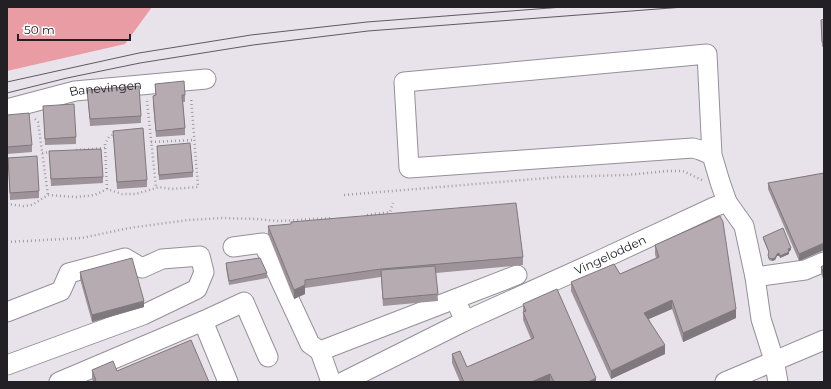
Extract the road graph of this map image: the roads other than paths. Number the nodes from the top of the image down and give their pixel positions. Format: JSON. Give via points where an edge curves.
{"nodes":[{"id":1,"x":202,"y":80,"type":"road end"},
{"id":2,"x":12,"y":108,"type":"edge"},
{"id":3,"x":712,"y":155,"type":"junction"},
{"id":4,"x":727,"y":202,"type":"junction"},
{"id":5,"x":234,"y":247,"type":"dead end"},
{"id":6,"x":824,"y":262,"type":"edge"},
{"id":7,"x":517,"y":275,"type":"dead end"},
{"id":8,"x":755,"y":277,"type":"junction"},
{"id":9,"x":455,"y":299,"type":"junction"},
{"id":10,"x":7,"y":312,"type":"edge"},
{"id":11,"x":203,"y":321,"type":"junction"},
{"id":12,"x":465,"y":321,"type":"junction"},
{"id":13,"x":824,"y":340,"type":"edge"},
{"id":14,"x":320,"y":351,"type":"junction"},
{"id":15,"x":268,"y":357,"type":"dead end"},
{"id":16,"x":774,"y":360,"type":"junction"},
{"id":17,"x":7,"y":364,"type":"edge"},
{"id":18,"x":59,"y":382,"type":"edge"},
{"id":19,"x":228,"y":382,"type":"edge"},
{"id":20,"x":332,"y":382,"type":"edge"},
{"id":21,"x":343,"y":382,"type":"edge"},
{"id":22,"x":725,"y":382,"type":"edge"},
{"id":23,"x":778,"y":382,"type":"edge"}],
"edges":[{"from":1,"to":2,"type":"street","name":"Banevingen","via":[[75,91]]},
{"from":3,"to":3,"type":"street","via":[[707,54],[404,82],[409,168],[693,148]]},
{"from":3,"to":4,"type":"street"},
{"from":4,"to":8,"type":"street","via":[[744,226]]},
{"from":4,"to":12,"type":"street","name":"Vingelodden"},
{"from":5,"to":14,"type":"street","via":[[263,243],[310,344]]},
{"from":6,"to":8,"type":"street","via":[[805,270]]},
{"from":7,"to":9,"type":"street"},
{"from":8,"to":16,"type":"street","via":[[761,319]]},
{"from":9,"to":12,"type":"street"},
{"from":9,"to":14,"type":"street"},
{"from":10,"to":17,"type":"street","via":[[62,291],[69,273],[124,258],[142,268],[162,258],[200,256],[204,272],[197,289],[143,315]]},
{"from":11,"to":15,"type":"street","via":[[244,302]]},
{"from":11,"to":18,"type":"street"},
{"from":11,"to":19,"type":"street"},
{"from":12,"to":21,"type":"street","name":"Vingelodden"},
{"from":13,"to":16,"type":"street"},
{"from":14,"to":20,"type":"street"},
{"from":16,"to":22,"type":"street"},
{"from":16,"to":23,"type":"street"}]}
